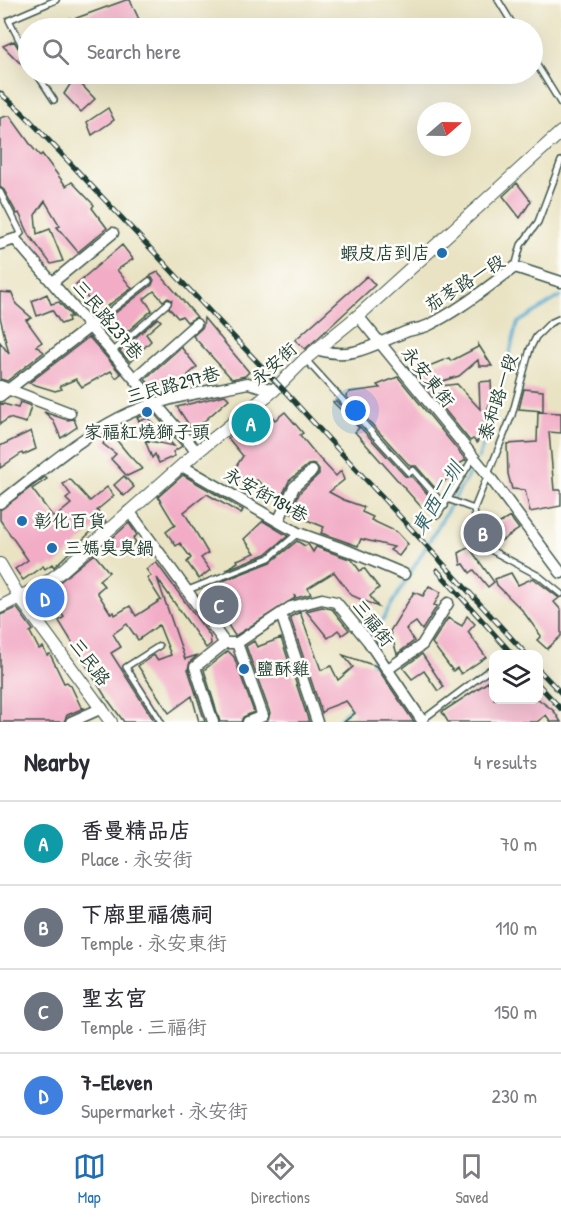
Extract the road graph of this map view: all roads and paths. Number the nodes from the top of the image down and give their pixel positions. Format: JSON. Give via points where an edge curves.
{"nodes":[{"id":1,"x":56,"y":0,"type":"edge"},
{"id":2,"x":498,"y":0,"type":"edge"},
{"id":3,"x":509,"y":18,"type":"edge"},
{"id":4,"x":18,"y":38,"type":"edge"},
{"id":5,"x":543,"y":75,"type":"edge"},
{"id":6,"x":44,"y":84,"type":"edge"},
{"id":7,"x":54,"y":100,"type":"dead end"},
{"id":8,"x":561,"y":104,"type":"edge"},
{"id":9,"x":561,"y":132,"type":"edge"},
{"id":10,"x":561,"y":161,"type":"edge"},
{"id":11,"x":0,"y":192,"type":"edge"},
{"id":12,"x":113,"y":232,"type":"dead end"},
{"id":13,"x":15,"y":239,"type":"junction"},
{"id":14,"x":0,"y":244,"type":"edge"},
{"id":15,"x":515,"y":267,"type":"junction"},
{"id":16,"x":149,"y":281,"type":"dead end"},
{"id":17,"x":53,"y":282,"type":"junction"},
{"id":18,"x":561,"y":282,"type":"edge"},
{"id":19,"x":168,"y":303,"type":"dead end"},
{"id":20,"x":358,"y":316,"type":"junction"},
{"id":21,"x":561,"y":318,"type":"edge"},
{"id":22,"x":196,"y":324,"type":"dead end"},
{"id":23,"x":92,"y":325,"type":"junction"},
{"id":24,"x":380,"y":344,"type":"junction"},
{"id":25,"x":319,"y":350,"type":"junction"},
{"id":26,"x":113,"y":351,"type":"junction"},
{"id":27,"x":305,"y":359,"type":"junction"},
{"id":28,"x":135,"y":378,"type":"junction"},
{"id":29,"x":274,"y":390,"type":"junction"},
{"id":30,"x":3,"y":391,"type":"edge"},
{"id":31,"x":155,"y":404,"type":"junction"},
{"id":32,"x":70,"y":413,"type":"dead end"},
{"id":33,"x":197,"y":452,"type":"junction"},
{"id":34,"x":473,"y":458,"type":"junction"},
{"id":35,"x":182,"y":466,"type":"junction"},
{"id":36,"x":312,"y":471,"type":"dead end"},
{"id":37,"x":489,"y":476,"type":"junction"},
{"id":38,"x":450,"y":500,"type":"junction"},
{"id":39,"x":0,"y":503,"type":"edge"},
{"id":40,"x":445,"y":506,"type":"junction"},
{"id":41,"x":474,"y":509,"type":"junction"},
{"id":42,"x":129,"y":511,"type":"junction"},
{"id":43,"x":438,"y":514,"type":"dead end"},
{"id":44,"x":278,"y":522,"type":"junction"},
{"id":45,"x":298,"y":533,"type":"junction"},
{"id":46,"x":0,"y":564,"type":"edge"},
{"id":47,"x":561,"y":573,"type":"edge"},
{"id":48,"x":404,"y":574,"type":"dead end"},
{"id":49,"x":188,"y":590,"type":"junction"},
{"id":50,"x":561,"y":594,"type":"edge"},
{"id":51,"x":20,"y":598,"type":"junction"},
{"id":52,"x":448,"y":603,"type":"dead end"},
{"id":53,"x":0,"y":607,"type":"edge"},
{"id":54,"x":281,"y":614,"type":"junction"},
{"id":55,"x":225,"y":643,"type":"junction"},
{"id":56,"x":237,"y":643,"type":"junction"},
{"id":57,"x":159,"y":646,"type":"dead end"},
{"id":58,"x":388,"y":669,"type":"junction"},
{"id":59,"x":489,"y":670,"type":"dead end"},
{"id":60,"x":102,"y":708,"type":"junction"},
{"id":61,"x":264,"y":719,"type":"edge"},
{"id":62,"x":422,"y":721,"type":"edge"},
{"id":63,"x":70,"y":722,"type":"edge"},
{"id":64,"x":111,"y":722,"type":"edge"},
{"id":65,"x":161,"y":722,"type":"edge"},
{"id":66,"x":213,"y":722,"type":"edge"},
{"id":67,"x":248,"y":722,"type":"edge"},
{"id":68,"x":317,"y":722,"type":"edge"}],
"edges":[{"from":1,"to":4,"type":"lane","via":[[9,20]]},
{"from":2,"to":3,"type":"lane"},
{"from":5,"to":8,"type":"lane"},
{"from":6,"to":7,"type":"lane"},
{"from":9,"to":20,"type":"street","name":"永安街"},
{"from":10,"to":15,"type":"lane","via":[[538,222],[521,245]]},
{"from":11,"to":13,"type":"lane","via":[[21,233]]},
{"from":12,"to":17,"type":"street"},
{"from":13,"to":14,"type":"street"},
{"from":13,"to":17,"type":"street","name":"三民路237巷"},
{"from":15,"to":18,"type":"street","name":"茄苳路一段"},
{"from":15,"to":24,"type":"street","name":"茄苳路一段","via":[[450,314]]},
{"from":16,"to":23,"type":"lane"},
{"from":17,"to":23,"type":"street","name":"三民路237巷"},
{"from":19,"to":26,"type":"lane"},
{"from":20,"to":24,"type":"street","name":"永安東街"},
{"from":20,"to":25,"type":"street","name":"永安街"},
{"from":21,"to":37,"type":"lane","name":"泰和路一段","via":[[536,337],[530,349],[519,394]]},
{"from":22,"to":28,"type":"street"},
{"from":23,"to":26,"type":"street","name":"三民路237巷"},
{"from":23,"to":30,"type":"street"},
{"from":24,"to":25,"type":"street","name":"茄苳路一段","via":[[336,355]]},
{"from":24,"to":34,"type":"street","name":"永安東街"},
{"from":25,"to":27,"type":"street","name":"永安街"},
{"from":26,"to":28,"type":"street","name":"三民路237巷"},
{"from":27,"to":29,"type":"street","name":"永安街"},
{"from":27,"to":40,"type":"lane","via":[[409,473],[413,470]]},
{"from":28,"to":31,"type":"street","name":"三民路237巷"},
{"from":29,"to":31,"type":"street","name":"三民路297巷","via":[[248,383]]},
{"from":29,"to":33,"type":"street","name":"永安街"},
{"from":30,"to":32,"type":"street"},
{"from":31,"to":33,"type":"street","name":"三民路237巷"},
{"from":31,"to":39,"type":"street","name":"三民路297巷","via":[[119,418]]},
{"from":33,"to":35,"type":"street","name":"永安街"},
{"from":34,"to":37,"type":"street","name":"永安東街"},
{"from":34,"to":38,"type":"lane"},
{"from":35,"to":42,"type":"street","name":"永安街"},
{"from":35,"to":44,"type":"street","name":"永安街184巷"},
{"from":36,"to":44,"type":"street","via":[[294,487]]},
{"from":37,"to":41,"type":"lane","name":"泰和路一段"},
{"from":37,"to":47,"type":"street"},
{"from":38,"to":40,"type":"lane"},
{"from":38,"to":41,"type":"lane"},
{"from":40,"to":43,"type":"lane"},
{"from":41,"to":50,"type":"lane","via":[[477,534],[487,548],[539,576]]},
{"from":42,"to":49,"type":"street"},
{"from":42,"to":51,"type":"street","name":"永安街","via":[[62,571]]},
{"from":44,"to":45,"type":"street","name":"永安街184巷"},
{"from":45,"to":48,"type":"street","name":"永安街184巷"},
{"from":45,"to":49,"type":"lane","via":[[269,558]]},
{"from":46,"to":51,"type":"street","name":"三民路"},
{"from":49,"to":55,"type":"street"},
{"from":51,"to":53,"type":"street","name":"永安街"},
{"from":51,"to":60,"type":"street","name":"三民路"},
{"from":52,"to":58,"type":"street","via":[[422,645]]},
{"from":54,"to":56,"type":"street","name":"三福街"},
{"from":54,"to":58,"type":"street","name":"三福街","via":[[291,607],[322,599],[336,602]]},
{"from":54,"to":68,"type":"street"},
{"from":55,"to":56,"type":"street"},
{"from":55,"to":66,"type":"street","via":[[195,667]]},
{"from":56,"to":61,"type":"street"},
{"from":57,"to":65,"type":"lane","via":[[126,667]]},
{"from":58,"to":62,"type":"street","name":"三福街"},
{"from":59,"to":62,"type":"lane"},
{"from":60,"to":63,"type":"street"},
{"from":60,"to":64,"type":"street","name":"三民路"},
{"from":61,"to":67,"type":"street"}]}
